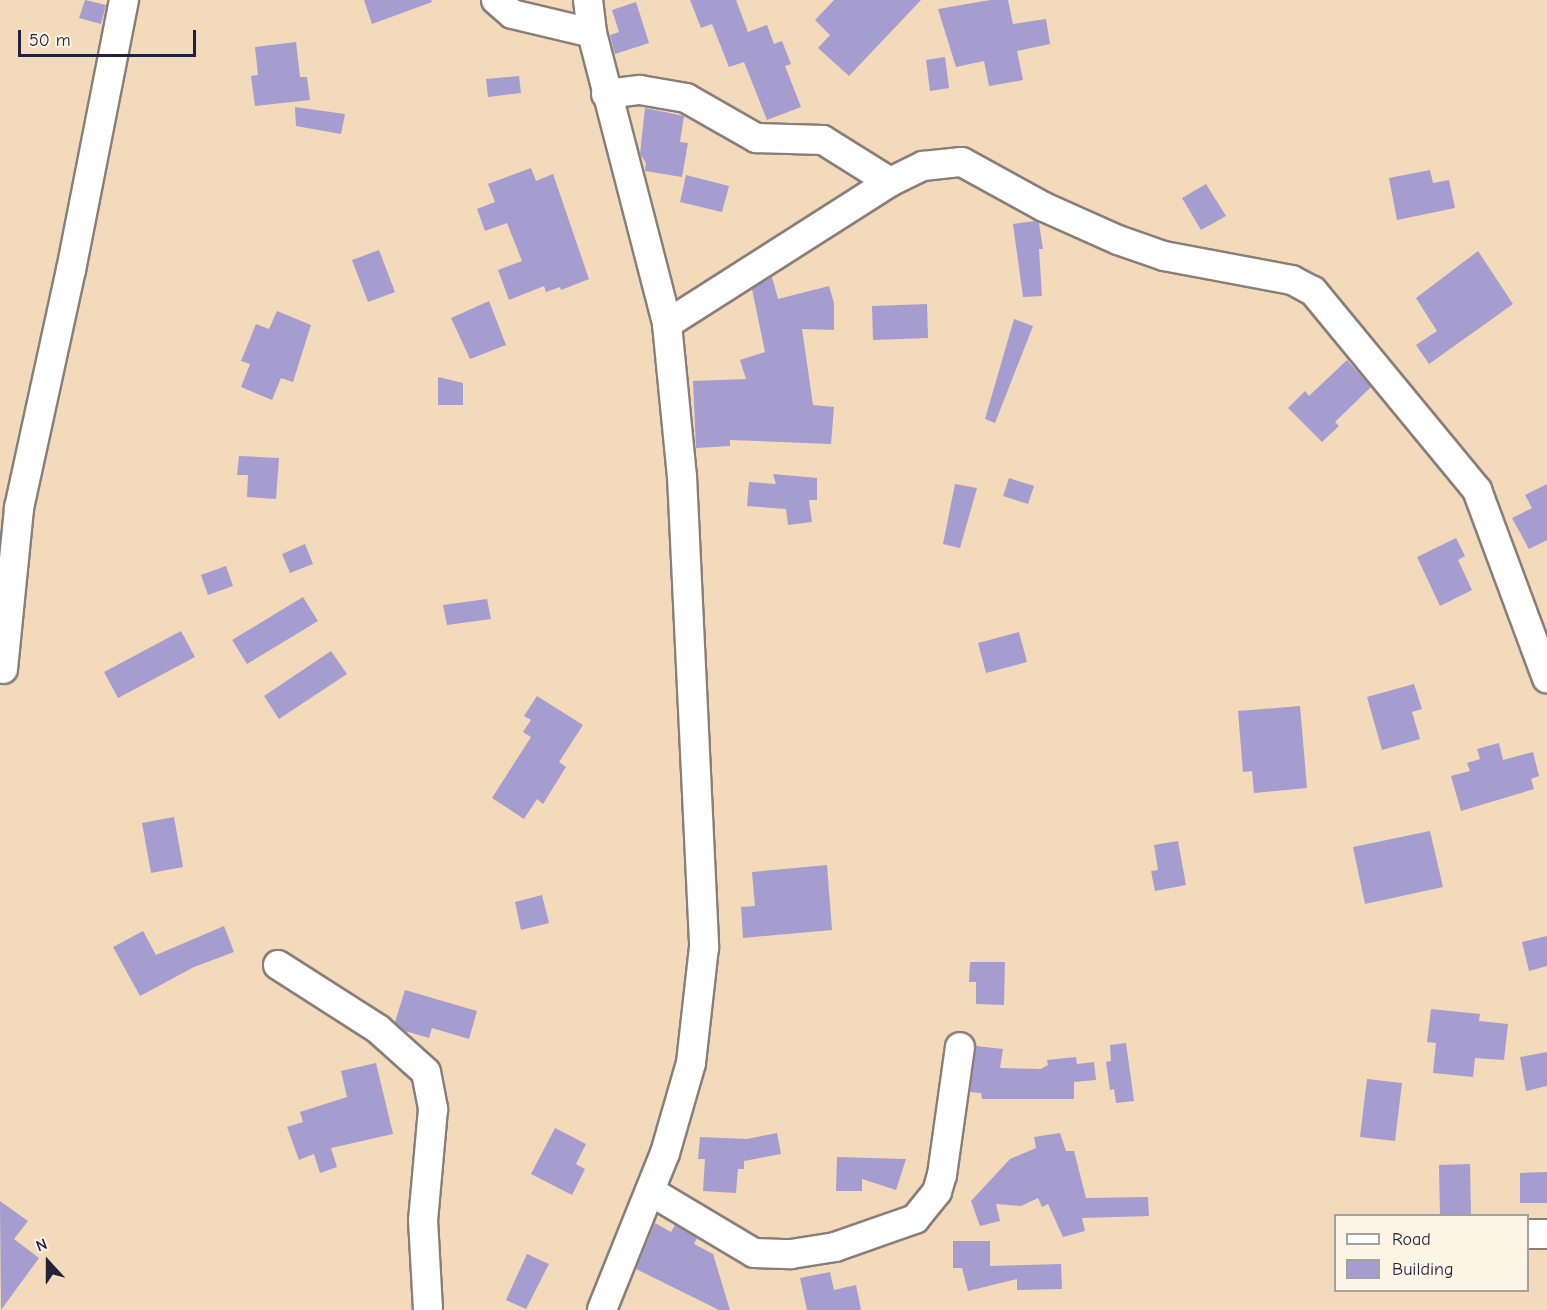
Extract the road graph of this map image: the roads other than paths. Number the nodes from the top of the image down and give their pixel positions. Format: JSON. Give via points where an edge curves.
{"nodes":[{"id":1,"x":124,"y":0,"type":"edge"},
{"id":2,"x":496,"y":0,"type":"edge"},
{"id":3,"x":588,"y":0,"type":"edge"},
{"id":4,"x":592,"y":33,"type":"junction"},
{"id":5,"x":606,"y":94,"type":"junction"},
{"id":6,"x":890,"y":182,"type":"junction"},
{"id":7,"x":667,"y":324,"type":"junction"},
{"id":8,"x":9,"y":507,"type":"edge"},
{"id":9,"x":2,"y":652,"type":"edge"},
{"id":10,"x":1547,"y":678,"type":"edge"},
{"id":11,"x":278,"y":965,"type":"dead end"},
{"id":12,"x":960,"y":1047,"type":"dead end"},
{"id":13,"x":650,"y":1191,"type":"junction"},
{"id":14,"x":1529,"y":1234,"type":"edge"},
{"id":15,"x":1547,"y":1234,"type":"edge"},
{"id":16,"x":428,"y":1310,"type":"edge"},
{"id":17,"x":602,"y":1310,"type":"edge"}],
"edges":[{"from":1,"to":8,"type":"street","via":[[71,270]]},
{"from":2,"to":4,"type":"street","via":[[513,14]]},
{"from":3,"to":4,"type":"street"},
{"from":4,"to":5,"type":"street"},
{"from":5,"to":6,"type":"street","via":[[640,90],[686,98],[756,138],[823,140]]},
{"from":5,"to":7,"type":"street"},
{"from":6,"to":7,"type":"street"},
{"from":6,"to":10,"type":"street","via":[[923,166],[962,162],[1044,207],[1118,240],[1164,256],[1292,280],[1312,291],[1477,490]]},
{"from":7,"to":13,"type":"street","via":[[682,476],[704,947],[691,1063]]},
{"from":8,"to":9,"type":"street"},
{"from":11,"to":16,"type":"street","via":[[378,1029],[426,1072],[434,1109],[423,1220]]},
{"from":12,"to":13,"type":"street","via":[[942,1175],[937,1192],[915,1219],[834,1247],[791,1254],[754,1253]]},
{"from":13,"to":17,"type":"street"},
{"from":14,"to":15,"type":"street"}]}
